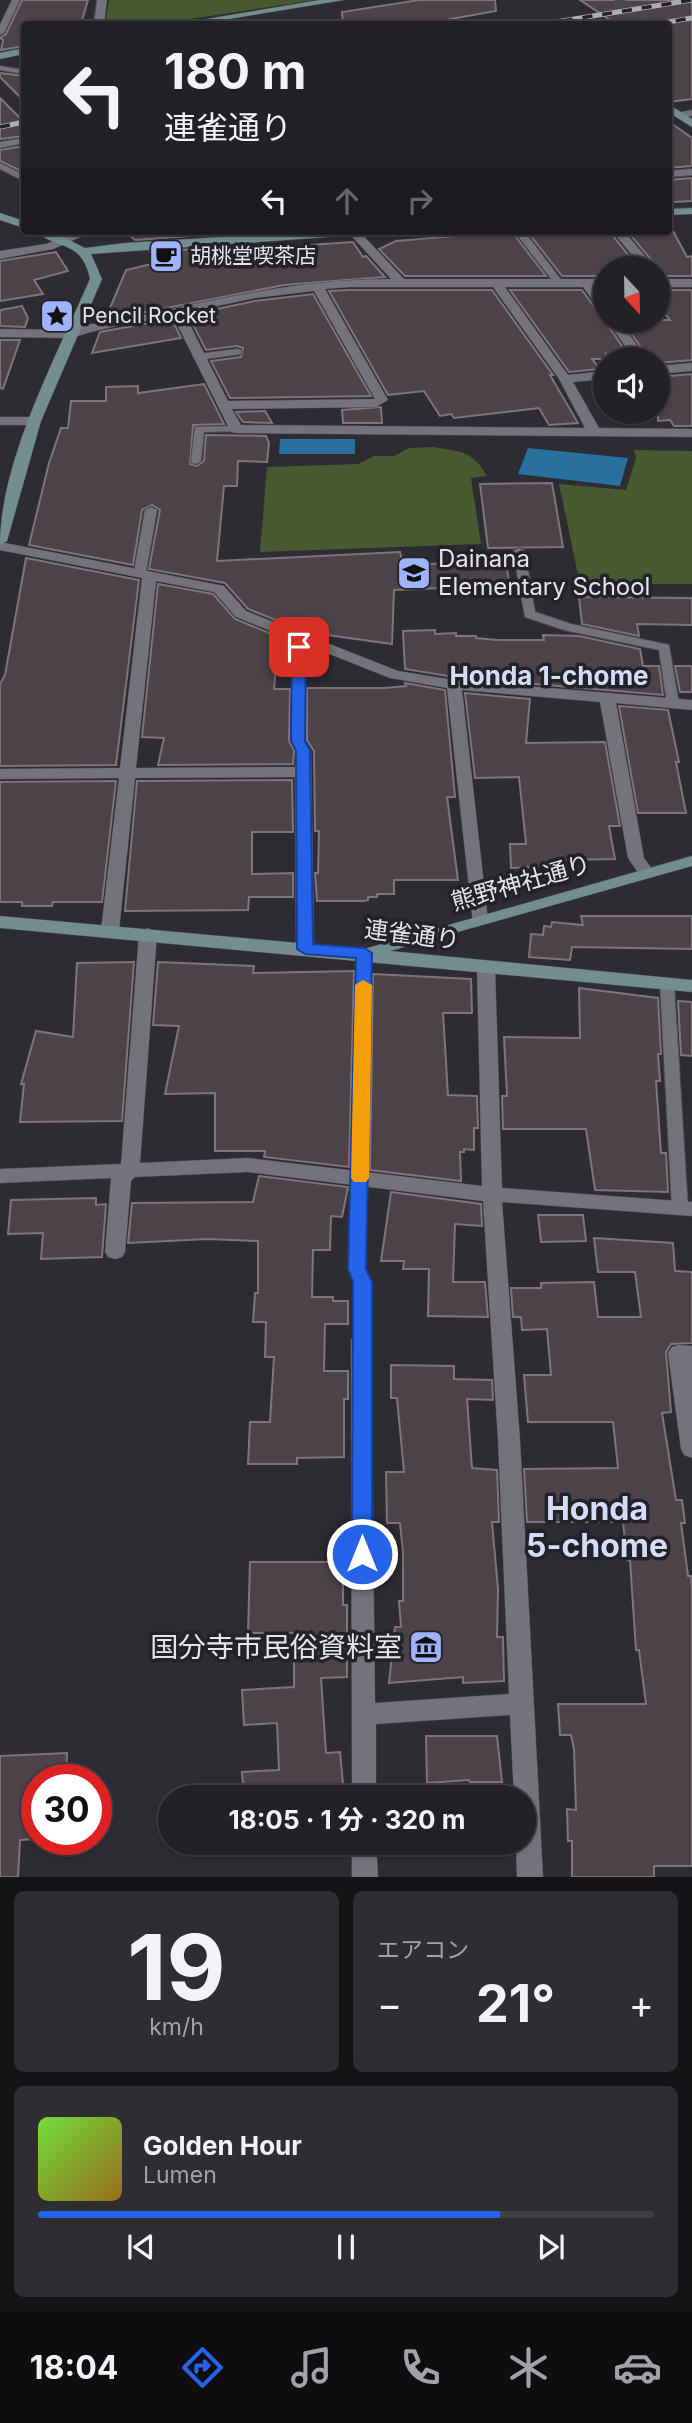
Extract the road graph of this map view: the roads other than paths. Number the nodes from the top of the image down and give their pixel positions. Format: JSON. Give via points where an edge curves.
{"nodes":[{"id":1,"x":16,"y":0,"type":"edge"},
{"id":2,"x":102,"y":0,"type":"edge"},
{"id":3,"x":339,"y":0,"type":"edge"},
{"id":4,"x":99,"y":21,"type":"edge"},
{"id":5,"x":202,"y":21,"type":"edge"},
{"id":6,"x":0,"y":33,"type":"edge"},
{"id":7,"x":21,"y":52,"type":"edge"},
{"id":8,"x":0,"y":56,"type":"edge"},
{"id":9,"x":0,"y":68,"type":"edge"},
{"id":10,"x":21,"y":72,"type":"edge"},
{"id":11,"x":673,"y":111,"type":"edge"},
{"id":12,"x":692,"y":113,"type":"edge"},
{"id":13,"x":692,"y":124,"type":"edge"},
{"id":14,"x":21,"y":142,"type":"edge"},
{"id":15,"x":0,"y":145,"type":"edge"},
{"id":16,"x":0,"y":166,"type":"edge"},
{"id":17,"x":692,"y":172,"type":"edge"},
{"id":18,"x":672,"y":174,"type":"edge"},
{"id":19,"x":21,"y":176,"type":"edge"},
{"id":20,"x":692,"y":211,"type":"edge"},
{"id":21,"x":672,"y":212,"type":"edge"},
{"id":22,"x":0,"y":216,"type":"edge"},
{"id":23,"x":21,"y":224,"type":"edge"},
{"id":24,"x":51,"y":235,"type":"edge"},
{"id":25,"x":78,"y":235,"type":"edge"},
{"id":26,"x":278,"y":235,"type":"edge"},
{"id":27,"x":357,"y":235,"type":"edge"},
{"id":28,"x":522,"y":235,"type":"edge"},
{"id":29,"x":621,"y":235,"type":"edge"},
{"id":30,"x":65,"y":240,"type":"junction"},
{"id":31,"x":86,"y":251,"type":"junction"},
{"id":32,"x":0,"y":255,"type":"edge"},
{"id":33,"x":639,"y":256,"type":"edge"},
{"id":34,"x":670,"y":282,"type":"edge"},
{"id":35,"x":401,"y":283,"type":"junction"},
{"id":36,"x":496,"y":283,"type":"junction"},
{"id":37,"x":559,"y":283,"type":"junction"},
{"id":38,"x":586,"y":283,"type":"junction"},
{"id":39,"x":593,"y":283,"type":"edge"},
{"id":40,"x":692,"y":283,"type":"edge"},
{"id":41,"x":317,"y":286,"type":"junction"},
{"id":42,"x":593,"y":292,"type":"edge"},
{"id":43,"x":177,"y":311,"type":"junction"},
{"id":44,"x":74,"y":332,"type":"junction"},
{"id":45,"x":0,"y":333,"type":"edge"},
{"id":46,"x":237,"y":352,"type":"dead end"},
{"id":47,"x":198,"y":357,"type":"junction"},
{"id":48,"x":692,"y":368,"type":"edge"},
{"id":49,"x":670,"y":369,"type":"edge"},
{"id":50,"x":593,"y":376,"type":"edge"},
{"id":51,"x":565,"y":379,"type":"junction"},
{"id":52,"x":223,"y":405,"type":"junction"},
{"id":53,"x":0,"y":421,"type":"edge"},
{"id":54,"x":34,"y":421,"type":"junction"},
{"id":55,"x":236,"y":429,"type":"junction"},
{"id":56,"x":594,"y":432,"type":"junction"},
{"id":57,"x":692,"y":433,"type":"edge"},
{"id":58,"x":196,"y":461,"type":"dead end"},
{"id":59,"x":151,"y":510,"type":"dead end"},
{"id":60,"x":0,"y":541,"type":"edge"},
{"id":61,"x":0,"y":546,"type":"edge"},
{"id":62,"x":519,"y":551,"type":"dead end"},
{"id":63,"x":145,"y":573,"type":"junction"},
{"id":64,"x":299,"y":639,"type":"junction"},
{"id":65,"x":454,"y":685,"type":"junction"},
{"id":66,"x":607,"y":699,"type":"junction"},
{"id":67,"x":673,"y":704,"type":"junction"},
{"id":68,"x":692,"y":705,"type":"edge"},
{"id":69,"x":303,"y":751,"type":"joint"},
{"id":70,"x":302,"y":772,"type":"junction"},
{"id":71,"x":127,"y":773,"type":"junction"},
{"id":72,"x":0,"y":774,"type":"edge"},
{"id":73,"x":692,"y":861,"type":"edge"},
{"id":74,"x":647,"y":873,"type":"junction"},
{"id":75,"x":479,"y":920,"type":"junction"},
{"id":76,"x":0,"y":922,"type":"edge"},
{"id":77,"x":110,"y":930,"type":"junction"},
{"id":78,"x":148,"y":934,"type":"junction"},
{"id":79,"x":305,"y":949,"type":"junction"},
{"id":80,"x":364,"y":953,"type":"junction"},
{"id":81,"x":486,"y":968,"type":"junction"},
{"id":82,"x":667,"y":984,"type":"junction"},
{"id":83,"x":692,"y":986,"type":"edge"},
{"id":84,"x":130,"y":1170,"type":"junction"},
{"id":85,"x":0,"y":1176,"type":"edge"},
{"id":86,"x":360,"y":1179,"type":"junction"},
{"id":87,"x":492,"y":1194,"type":"junction"},
{"id":88,"x":686,"y":1209,"type":"edge"},
{"id":89,"x":115,"y":1252,"type":"dead end"},
{"id":90,"x":361,"y":1340,"type":"joint"},
{"id":91,"x":692,"y":1354,"type":"edge"},
{"id":92,"x":692,"y":1449,"type":"edge"},
{"id":93,"x":521,"y":1704,"type":"junction"},
{"id":94,"x":363,"y":1714,"type":"junction"},
{"id":95,"x":364,"y":1785,"type":"edge"},
{"id":96,"x":364,"y":1855,"type":"edge"},
{"id":97,"x":365,"y":1877,"type":"edge"},
{"id":98,"x":530,"y":1877,"type":"edge"}],
"edges":[{"from":1,"to":6,"type":"lane"},
{"from":2,"to":4,"type":"street"},
{"from":3,"to":5,"type":"main road"},
{"from":7,"to":8,"type":"main road"},
{"from":9,"to":10,"type":"lane"},
{"from":11,"to":12,"type":"lane"},
{"from":11,"to":13,"type":"main road"},
{"from":14,"to":15,"type":"lane"},
{"from":16,"to":19,"type":"lane"},
{"from":17,"to":18,"type":"lane"},
{"from":20,"to":21,"type":"main road"},
{"from":22,"to":23,"type":"main road"},
{"from":24,"to":30,"type":"main road"},
{"from":25,"to":30,"type":"street"},
{"from":26,"to":31,"type":"main road"},
{"from":27,"to":35,"type":"street"},
{"from":28,"to":37,"type":"lane"},
{"from":29,"to":33,"type":"street"},
{"from":30,"to":31,"type":"main road"},
{"from":30,"to":32,"type":"street"},
{"from":31,"to":44,"type":"main road","via":[[96,279]]},
{"from":34,"to":40,"type":"street"},
{"from":35,"to":36,"type":"street"},
{"from":35,"to":41,"type":"street"},
{"from":36,"to":37,"type":"street"},
{"from":36,"to":51,"type":"street"},
{"from":37,"to":38,"type":"street"},
{"from":38,"to":39,"type":"street"},
{"from":38,"to":42,"type":"street"},
{"from":41,"to":43,"type":"street"},
{"from":41,"to":52,"type":"street","via":[[382,400]]},
{"from":43,"to":44,"type":"street"},
{"from":43,"to":47,"type":"street"},
{"from":44,"to":45,"type":"street"},
{"from":44,"to":54,"type":"main road"},
{"from":46,"to":47,"type":"lane"},
{"from":47,"to":52,"type":"street"},
{"from":48,"to":49,"type":"street"},
{"from":50,"to":51,"type":"street"},
{"from":51,"to":56,"type":"street"},
{"from":52,"to":55,"type":"street"},
{"from":53,"to":54,"type":"street"},
{"from":54,"to":60,"type":"main road"},
{"from":55,"to":56,"type":"street"},
{"from":55,"to":58,"type":"lane","via":[[199,429]]},
{"from":56,"to":57,"type":"street"},
{"from":59,"to":63,"type":"lane"},
{"from":61,"to":63,"type":"street"},
{"from":62,"to":67,"type":"lane","via":[[529,614],[665,648]]},
{"from":63,"to":64,"type":"street","via":[[219,589],[241,614]]},
{"from":63,"to":71,"type":"street"},
{"from":64,"to":65,"type":"street","via":[[395,675]]},
{"from":64,"to":69,"type":"lane","via":[[298,741]]},
{"from":65,"to":66,"type":"street"},
{"from":65,"to":75,"type":"street"},
{"from":66,"to":67,"type":"street"},
{"from":66,"to":74,"type":"street","via":[[636,858]]},
{"from":67,"to":68,"type":"street"},
{"from":69,"to":70,"type":"street"},
{"from":70,"to":71,"type":"street"},
{"from":70,"to":79,"type":"street"},
{"from":71,"to":72,"type":"street"},
{"from":71,"to":77,"type":"street"},
{"from":73,"to":74,"type":"main road","name":"熊野神社通り"},
{"from":74,"to":75,"type":"main road","name":"熊野神社通り"},
{"from":75,"to":80,"type":"main road","name":"熊野神社通り"},
{"from":76,"to":77,"type":"main road","name":"連雀通り"},
{"from":77,"to":78,"type":"main road","name":"連雀通り"},
{"from":78,"to":79,"type":"main road","name":"連雀通り"},
{"from":78,"to":84,"type":"street"},
{"from":79,"to":80,"type":"main road","name":"連雀通り"},
{"from":80,"to":81,"type":"main road","name":"連雀通り"},
{"from":80,"to":86,"type":"lane"},
{"from":81,"to":82,"type":"main road","name":"連雀通り"},
{"from":81,"to":87,"type":"street"},
{"from":82,"to":83,"type":"main road","name":"連雀通り"},
{"from":82,"to":88,"type":"lane"},
{"from":84,"to":85,"type":"street"},
{"from":84,"to":86,"type":"street","via":[[248,1164]]},
{"from":84,"to":89,"type":"street","via":[[121,1178]]},
{"from":86,"to":87,"type":"street"},
{"from":86,"to":90,"type":"lane","via":[[357,1269],[362,1282]]},
{"from":87,"to":88,"type":"street"},
{"from":87,"to":93,"type":"street"},
{"from":90,"to":94,"type":"street"},
{"from":91,"to":92,"type":"street","via":[[679,1353]]},
{"from":93,"to":94,"type":"street"},
{"from":93,"to":98,"type":"street"},
{"from":94,"to":95,"type":"street"},
{"from":96,"to":97,"type":"street"}]}
